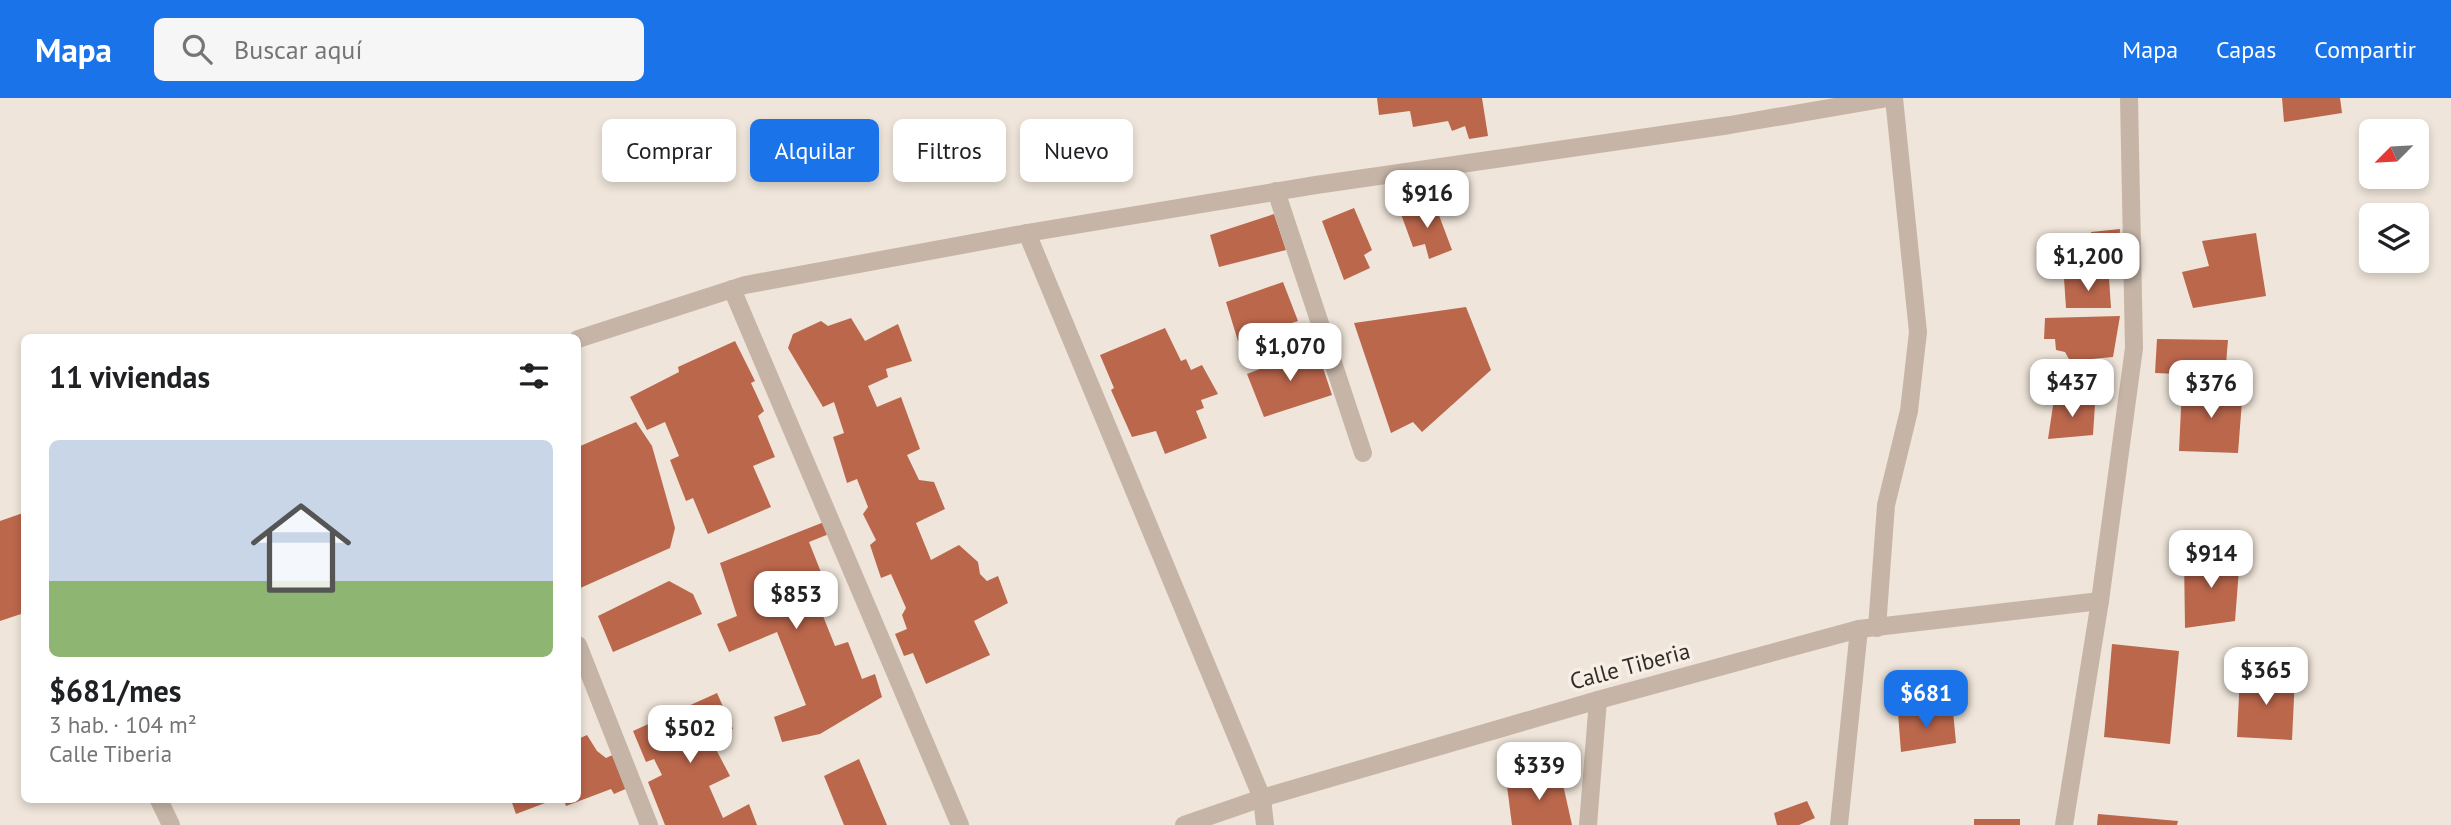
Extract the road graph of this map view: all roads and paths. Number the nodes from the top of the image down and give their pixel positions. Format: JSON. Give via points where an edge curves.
{"nodes":[{"id":1,"x":1888,"y":98,"type":"edge"},
{"id":2,"x":1894,"y":98,"type":"edge"},
{"id":3,"x":2129,"y":98,"type":"edge"},
{"id":4,"x":1276,"y":191,"type":"junction"},
{"id":5,"x":1027,"y":233,"type":"junction"},
{"id":6,"x":732,"y":289,"type":"junction"},
{"id":7,"x":581,"y":338,"type":"edge"},
{"id":8,"x":1363,"y":453,"type":"dead end"},
{"id":9,"x":2100,"y":601,"type":"junction"},
{"id":10,"x":1868,"y":629,"type":"junction"},
{"id":11,"x":581,"y":653,"type":"edge"},
{"id":12,"x":1598,"y":700,"type":"junction"},
{"id":13,"x":1262,"y":798,"type":"junction"},
{"id":14,"x":160,"y":803,"type":"edge"},
{"id":15,"x":171,"y":825,"type":"edge"},
{"id":16,"x":649,"y":825,"type":"edge"},
{"id":17,"x":960,"y":825,"type":"edge"},
{"id":18,"x":1184,"y":825,"type":"edge"},
{"id":19,"x":1265,"y":825,"type":"edge"},
{"id":20,"x":1588,"y":825,"type":"edge"},
{"id":21,"x":1839,"y":825,"type":"edge"},
{"id":22,"x":2064,"y":825,"type":"edge"}],
"edges":[{"from":1,"to":4,"type":"street"},
{"from":2,"to":10,"type":"street","via":[[1918,332],[1909,411],[1886,505]]},
{"from":3,"to":9,"type":"street","via":[[2134,348]]},
{"from":4,"to":5,"type":"street"},
{"from":4,"to":8,"type":"street"},
{"from":5,"to":6,"type":"street"},
{"from":5,"to":13,"type":"street"},
{"from":6,"to":7,"type":"street"},
{"from":6,"to":17,"type":"street"},
{"from":9,"to":10,"type":"street","name":"Calle Tiberia"},
{"from":9,"to":22,"type":"street"},
{"from":10,"to":12,"type":"street","name":"Calle Tiberia"},
{"from":10,"to":21,"type":"street"},
{"from":11,"to":16,"type":"street"},
{"from":12,"to":13,"type":"street","name":"Calle Tiberia"},
{"from":12,"to":20,"type":"street"},
{"from":13,"to":18,"type":"street","name":"Calle Tiberia"},
{"from":13,"to":19,"type":"street"},
{"from":14,"to":15,"type":"street"}]}
